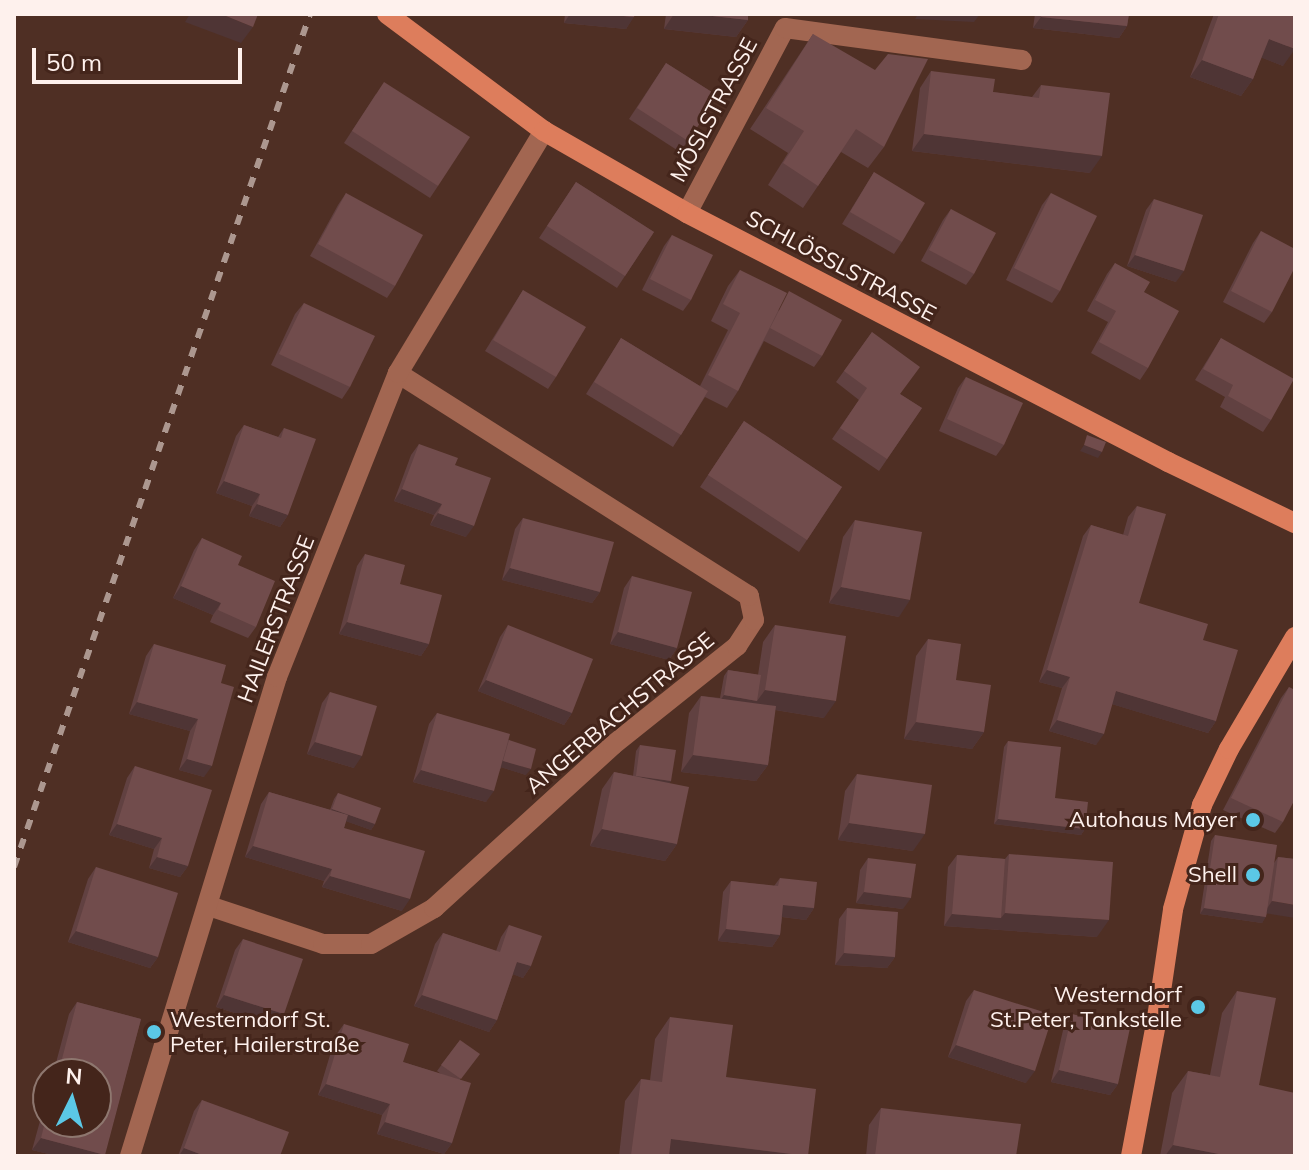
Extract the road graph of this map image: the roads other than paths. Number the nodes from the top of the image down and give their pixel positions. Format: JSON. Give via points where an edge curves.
{"nodes":[{"id":1,"x":387,"y":14,"type":"edge"},
{"id":2,"x":1022,"y":60,"type":"dead end"},
{"id":3,"x":544,"y":131,"type":"junction"},
{"id":4,"x":687,"y":213,"type":"junction"},
{"id":5,"x":398,"y":373,"type":"junction"},
{"id":6,"x":1295,"y":523,"type":"edge"},
{"id":7,"x":1295,"y":637,"type":"edge"},
{"id":8,"x":209,"y":906,"type":"junction"},
{"id":9,"x":130,"y":1156,"type":"edge"},
{"id":10,"x":1131,"y":1156,"type":"edge"}],
"edges":[{"from":1,"to":3,"type":"street","name":"SCHLÖSSLSTRASSE"},
{"from":2,"to":4,"type":"street","name":"MÖSLSTRASSE","via":[[785,28]]},
{"from":3,"to":4,"type":"street","name":"SCHLÖSSLSTRASSE"},
{"from":3,"to":5,"type":"street","name":"HAILERSTRASSE"},
{"from":4,"to":6,"type":"street","name":"SCHLÖSSLSTRASSE"},
{"from":5,"to":8,"type":"street","name":"HAILERSTRASSE","via":[[277,677]]},
{"from":5,"to":8,"type":"street","name":"ANGERBACHSTRASSE","via":[[749,596],[754,620],[737,646],[613,745],[434,908],[371,944],[323,944]]},
{"from":7,"to":10,"type":"street","via":[[1229,749],[1194,831],[1173,909]]},
{"from":8,"to":9,"type":"street","name":"HAILERSTRASSE"}]}
